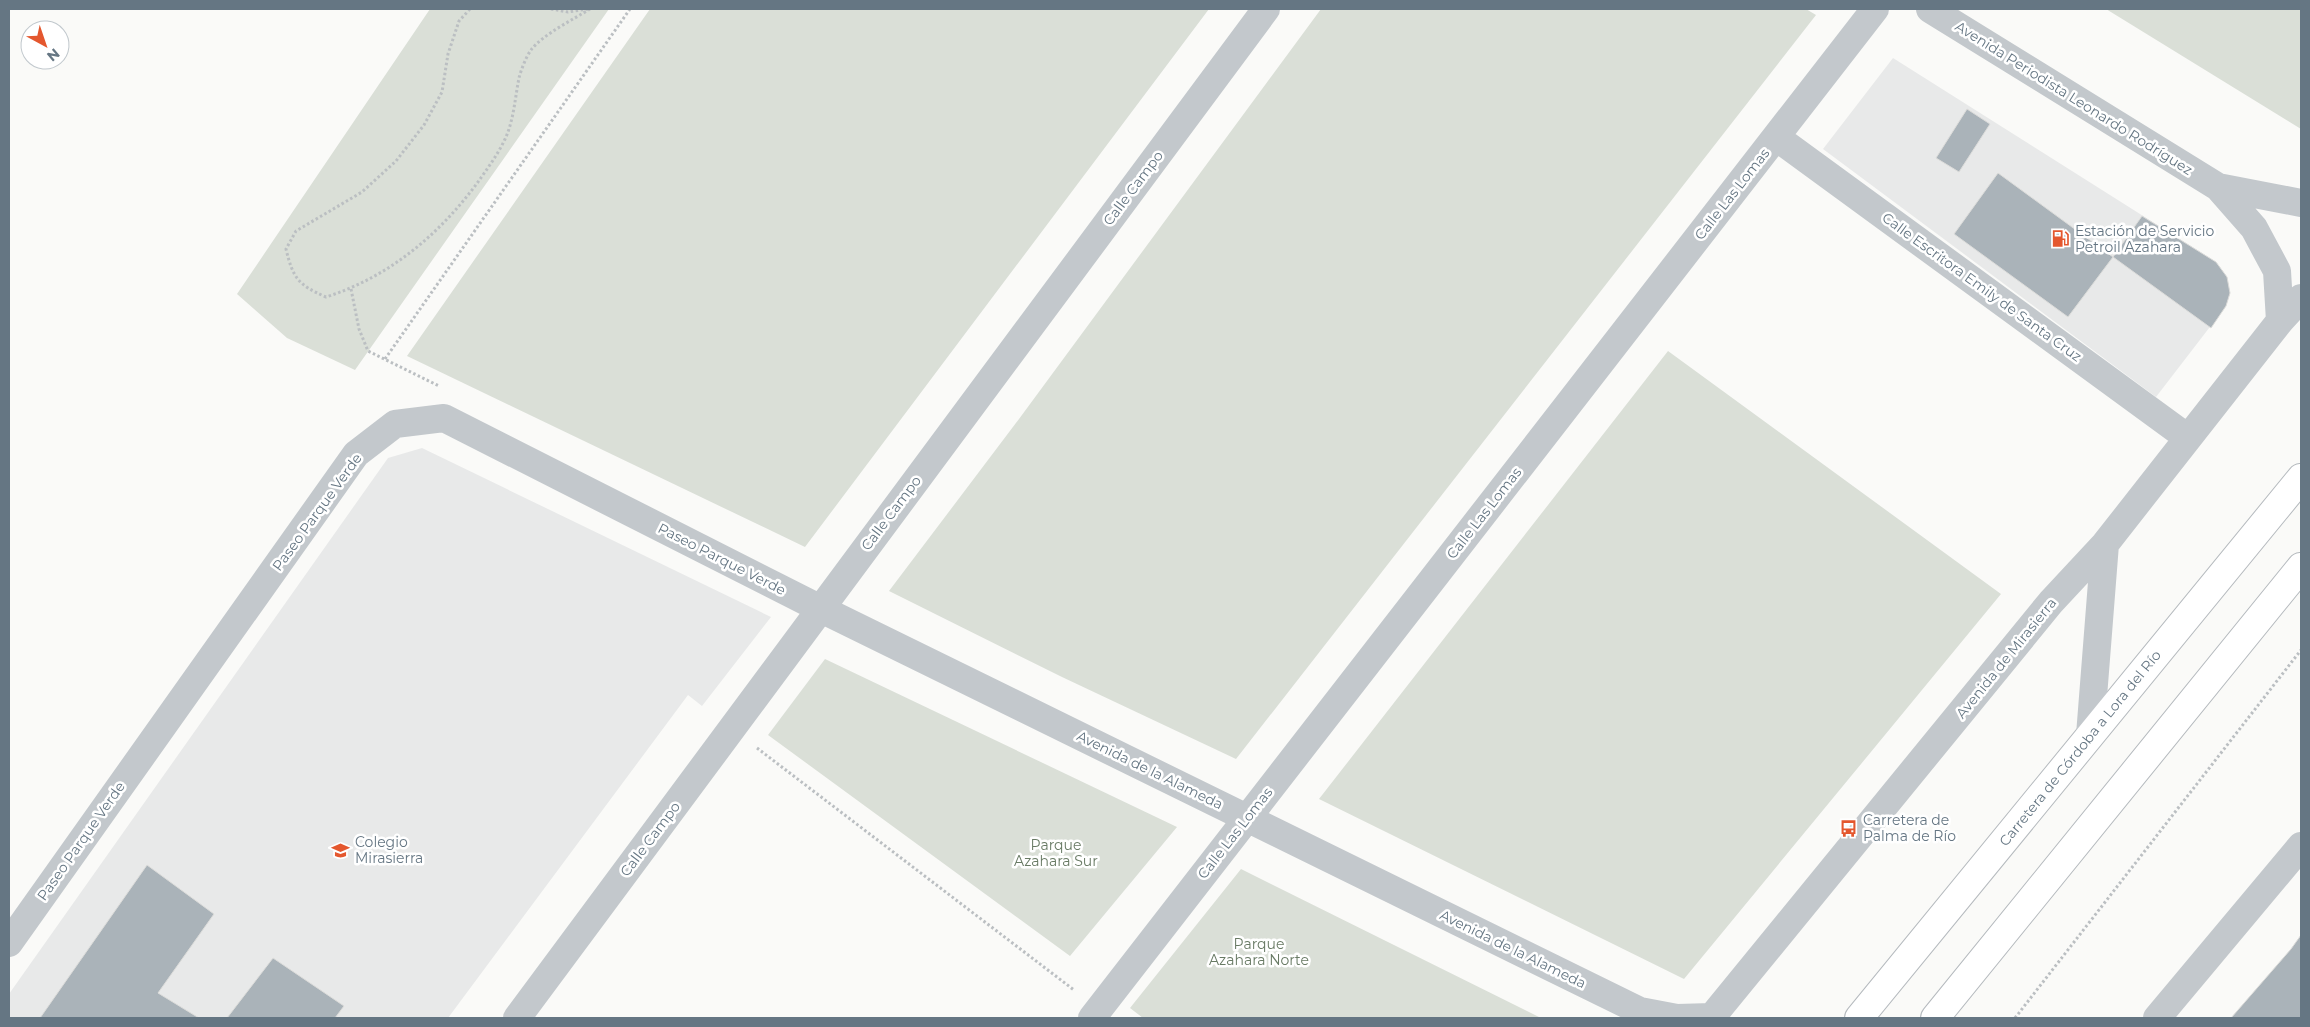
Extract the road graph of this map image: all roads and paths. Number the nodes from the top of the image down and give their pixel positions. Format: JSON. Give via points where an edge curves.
{"nodes":[{"id":1,"x":470,"y":9,"type":"edge"},
{"id":2,"x":551,"y":9,"type":"edge"},
{"id":3,"x":589,"y":9,"type":"edge"},
{"id":4,"x":630,"y":9,"type":"edge"},
{"id":5,"x":1266,"y":9,"type":"edge"},
{"id":6,"x":1875,"y":9,"type":"edge"},
{"id":7,"x":1930,"y":9,"type":"edge"},
{"id":8,"x":1776,"y":137,"type":"junction"},
{"id":9,"x":2218,"y":187,"type":"junction"},
{"id":10,"x":2301,"y":203,"type":"edge"},
{"id":11,"x":351,"y":289,"type":"junction"},
{"id":12,"x":2301,"y":298,"type":"edge"},
{"id":13,"x":2280,"y":321,"type":"junction"},
{"id":14,"x":385,"y":360,"type":"junction"},
{"id":15,"x":445,"y":388,"type":"dead end"},
{"id":16,"x":2188,"y":438,"type":"junction"},
{"id":17,"x":2301,"y":478,"type":"edge"},
{"id":18,"x":2105,"y":544,"type":"junction"},
{"id":19,"x":2301,"y":567,"type":"edge"},
{"id":20,"x":821,"y":609,"type":"junction"},
{"id":21,"x":2301,"y":650,"type":"edge"},
{"id":22,"x":732,"y":728,"type":"junction"},
{"id":23,"x":2090,"y":735,"type":"junction"},
{"id":24,"x":1247,"y":818,"type":"junction"},
{"id":25,"x":2301,"y":846,"type":"edge"},
{"id":26,"x":9,"y":943,"type":"edge"},
{"id":27,"x":1095,"y":1014,"type":"edge"},
{"id":28,"x":1642,"y":1015,"type":"edge"},
{"id":29,"x":517,"y":1018,"type":"edge"},
{"id":30,"x":1711,"y":1018,"type":"edge"},
{"id":31,"x":1859,"y":1018,"type":"edge"},
{"id":32,"x":1935,"y":1018,"type":"edge"},
{"id":33,"x":2015,"y":1018,"type":"edge"},
{"id":34,"x":2157,"y":1018,"type":"edge"}],
"edges":[{"from":1,"to":11,"type":"path","via":[[459,21],[448,54],[442,92],[424,125],[396,161],[362,192],[296,231],[286,249],[291,271],[306,289],[326,297]]},
{"from":2,"to":3,"type":"path","via":[[568,12]]},
{"from":3,"to":11,"type":"path","via":[[531,50],[519,77],[515,110],[505,138],[459,208],[426,242]]},
{"from":4,"to":14,"type":"path"},
{"from":5,"to":20,"type":"street","name":"Calle Campo"},
{"from":6,"to":8,"type":"street","name":"Calle Las Lomas"},
{"from":7,"to":9,"type":"street","name":"Avenida Periodista Leonardo Rodríguez"},
{"from":8,"to":16,"type":"street","name":"Calle Escritora Emily de Santa Cruz"},
{"from":8,"to":24,"type":"street","name":"Calle Las Lomas"},
{"from":9,"to":10,"type":"street","name":"Avenida Periodista Leonardo Rodríguez"},
{"from":9,"to":13,"type":"street","name":"Avenida Periodista Leonardo Rodríguez","via":[[2254,228],[2277,271]]},
{"from":11,"to":14,"type":"path","via":[[359,330],[368,351]]},
{"from":12,"to":13,"type":"street","name":"Avenida de Mirasierra"},
{"from":13,"to":16,"type":"street","name":"Avenida de Mirasierra"},
{"from":14,"to":15,"type":"path"},
{"from":16,"to":18,"type":"street","name":"Avenida de Mirasierra"},
{"from":17,"to":23,"type":"main road","name":"Carretera de Córdoba a Lora del Río"},
{"from":18,"to":23,"type":"street"},
{"from":18,"to":30,"type":"street","name":"Avenida de Mirasierra","via":[[2051,602]]},
{"from":19,"to":32,"type":"main road"},
{"from":20,"to":22,"type":"street","name":"Calle Campo"},
{"from":20,"to":24,"type":"street","name":"Avenida de la Alameda"},
{"from":20,"to":26,"type":"street","name":"Paseo Parque Verde","via":[[444,418],[394,424],[356,454]]},
{"from":21,"to":33,"type":"path"},
{"from":22,"to":27,"type":"path"},
{"from":22,"to":29,"type":"street","name":"Calle Campo"},
{"from":23,"to":31,"type":"main road","name":"Carretera de Córdoba a Lora del Río"},
{"from":24,"to":27,"type":"street","name":"Calle Las Lomas"},
{"from":24,"to":28,"type":"street","name":"Avenida de la Alameda"},
{"from":25,"to":34,"type":"street"},
{"from":28,"to":30,"type":"street","name":"Avenida de la Alameda"}]}
